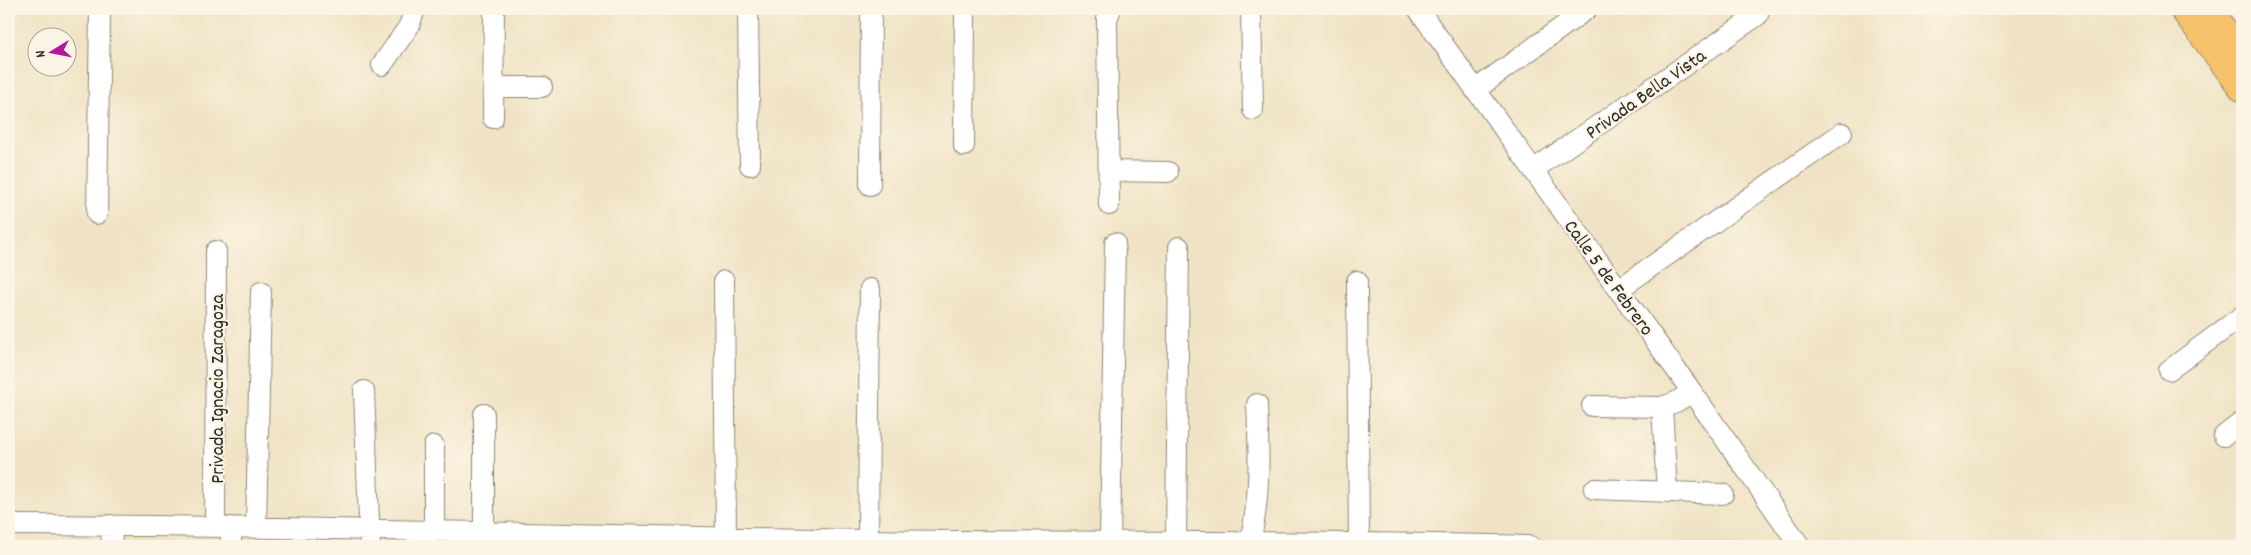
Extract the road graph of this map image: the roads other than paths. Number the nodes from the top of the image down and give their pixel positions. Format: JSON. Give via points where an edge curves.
{"nodes":[{"id":1,"x":100,"y":9,"type":"edge"},
{"id":2,"x":414,"y":9,"type":"edge"},
{"id":3,"x":494,"y":9,"type":"edge"},
{"id":4,"x":748,"y":9,"type":"edge"},
{"id":5,"x":871,"y":9,"type":"edge"},
{"id":6,"x":965,"y":9,"type":"edge"},
{"id":7,"x":1111,"y":9,"type":"edge"},
{"id":8,"x":1251,"y":9,"type":"edge"},
{"id":9,"x":1418,"y":9,"type":"edge"},
{"id":10,"x":1587,"y":9,"type":"edge"},
{"id":11,"x":2182,"y":9,"type":"edge"},
{"id":12,"x":2209,"y":9,"type":"edge"},
{"id":13,"x":1758,"y":15,"type":"dead end"},
{"id":14,"x":2242,"y":53,"type":"edge"},
{"id":15,"x":382,"y":65,"type":"dead end"},
{"id":16,"x":494,"y":87,"type":"junction"},
{"id":17,"x":542,"y":87,"type":"dead end"},
{"id":18,"x":2242,"y":89,"type":"edge"},
{"id":19,"x":1476,"y":90,"type":"junction"},
{"id":20,"x":1253,"y":110,"type":"dead end"},
{"id":21,"x":493,"y":118,"type":"dead end"},
{"id":22,"x":1842,"y":133,"type":"dead end"},
{"id":23,"x":964,"y":146,"type":"dead end"},
{"id":24,"x":750,"y":165,"type":"dead end"},
{"id":25,"x":1533,"y":170,"type":"junction"},
{"id":26,"x":1109,"y":171,"type":"junction"},
{"id":27,"x":1168,"y":172,"type":"dead end"},
{"id":28,"x":870,"y":185,"type":"dead end"},
{"id":29,"x":1109,"y":205,"type":"dead end"},
{"id":30,"x":96,"y":214,"type":"dead end"},
{"id":31,"x":1115,"y":243,"type":"dead end"},
{"id":32,"x":1179,"y":247,"type":"dead end"},
{"id":33,"x":216,"y":251,"type":"dead end"},
{"id":34,"x":724,"y":281,"type":"dead end"},
{"id":35,"x":1357,"y":281,"type":"dead end"},
{"id":36,"x":870,"y":289,"type":"dead end"},
{"id":37,"x":1618,"y":289,"type":"junction"},
{"id":38,"x":261,"y":292,"type":"dead end"},
{"id":39,"x":2242,"y":316,"type":"edge"},
{"id":40,"x":2169,"y":370,"type":"dead end"},
{"id":41,"x":364,"y":391,"type":"dead end"},
{"id":42,"x":1692,"y":392,"type":"junction"},
{"id":43,"x":1257,"y":404,"type":"dead end"},
{"id":44,"x":1592,"y":406,"type":"dead end"},
{"id":45,"x":1662,"y":407,"type":"junction"},
{"id":46,"x":484,"y":414,"type":"dead end"},
{"id":47,"x":2242,"y":422,"type":"edge"},
{"id":48,"x":2224,"y":436,"type":"dead end"},
{"id":49,"x":434,"y":446,"type":"dead end"},
{"id":50,"x":1594,"y":489,"type":"dead end"},
{"id":51,"x":1666,"y":492,"type":"junction"},
{"id":52,"x":1723,"y":494,"type":"dead end"},
{"id":53,"x":111,"y":525,"type":"junction"},
{"id":54,"x":9,"y":526,"type":"edge"},
{"id":55,"x":256,"y":528,"type":"junction"},
{"id":56,"x":434,"y":532,"type":"junction"},
{"id":57,"x":226,"y":533,"type":"edge"},
{"id":58,"x":484,"y":533,"type":"junction"},
{"id":59,"x":369,"y":538,"type":"edge"},
{"id":60,"x":726,"y":538,"type":"junction"},
{"id":61,"x":868,"y":540,"type":"junction"},
{"id":62,"x":1110,"y":542,"type":"junction"},
{"id":63,"x":1176,"y":542,"type":"junction"},
{"id":64,"x":1250,"y":542,"type":"junction"},
{"id":65,"x":896,"y":543,"type":"edge"},
{"id":66,"x":1359,"y":544,"type":"junction"},
{"id":67,"x":112,"y":546,"type":"edge"},
{"id":68,"x":1505,"y":546,"type":"edge"},
{"id":69,"x":1530,"y":546,"type":"edge"},
{"id":70,"x":1800,"y":546,"type":"edge"}],
"edges":[{"from":1,"to":30,"type":"street"},
{"from":2,"to":15,"type":"street","via":[[409,26]]},
{"from":3,"to":16,"type":"street"},
{"from":4,"to":24,"type":"street"},
{"from":5,"to":28,"type":"street"},
{"from":6,"to":23,"type":"street"},
{"from":7,"to":26,"type":"street","via":[[1107,19]]},
{"from":8,"to":20,"type":"street"},
{"from":9,"to":19,"type":"street","name":"Calle 5 de Febrero"},
{"from":10,"to":19,"type":"street"},
{"from":11,"to":18,"type":"main road"},
{"from":12,"to":14,"type":"main road"},
{"from":13,"to":25,"type":"street","name":"Privada Bella Vista"},
{"from":16,"to":17,"type":"street"},
{"from":16,"to":21,"type":"street"},
{"from":19,"to":25,"type":"street","name":"Calle 5 de Febrero"},
{"from":22,"to":37,"type":"street"},
{"from":25,"to":37,"type":"street","name":"Calle 5 de Febrero"},
{"from":26,"to":27,"type":"street"},
{"from":26,"to":29,"type":"street"},
{"from":31,"to":62,"type":"street"},
{"from":32,"to":63,"type":"street"},
{"from":33,"to":57,"type":"street","name":"Privada Ignacio Zaragoza"},
{"from":34,"to":60,"type":"street"},
{"from":35,"to":66,"type":"street"},
{"from":36,"to":61,"type":"street"},
{"from":37,"to":42,"type":"street","name":"Calle 5 de Febrero"},
{"from":38,"to":55,"type":"street"},
{"from":39,"to":40,"type":"street"},
{"from":41,"to":59,"type":"street"},
{"from":42,"to":45,"type":"street"},
{"from":42,"to":70,"type":"street","name":"Calle 5 de Febrero"},
{"from":43,"to":64,"type":"street","via":[[1259,466],[1257,505]]},
{"from":44,"to":45,"type":"street"},
{"from":45,"to":51,"type":"street"},
{"from":46,"to":58,"type":"street"},
{"from":47,"to":48,"type":"street"},
{"from":49,"to":56,"type":"street"},
{"from":50,"to":51,"type":"street"},
{"from":51,"to":52,"type":"street"},
{"from":53,"to":54,"type":"street"},
{"from":53,"to":57,"type":"street"},
{"from":53,"to":67,"type":"street"},
{"from":55,"to":57,"type":"street"},
{"from":55,"to":59,"type":"street"},
{"from":56,"to":58,"type":"street"},
{"from":56,"to":59,"type":"street"},
{"from":58,"to":60,"type":"street"},
{"from":60,"to":61,"type":"street"},
{"from":61,"to":65,"type":"street"},
{"from":62,"to":63,"type":"street"},
{"from":62,"to":65,"type":"street"},
{"from":63,"to":64,"type":"street"},
{"from":64,"to":66,"type":"street"},
{"from":66,"to":68,"type":"street"},
{"from":68,"to":69,"type":"street"}]}
